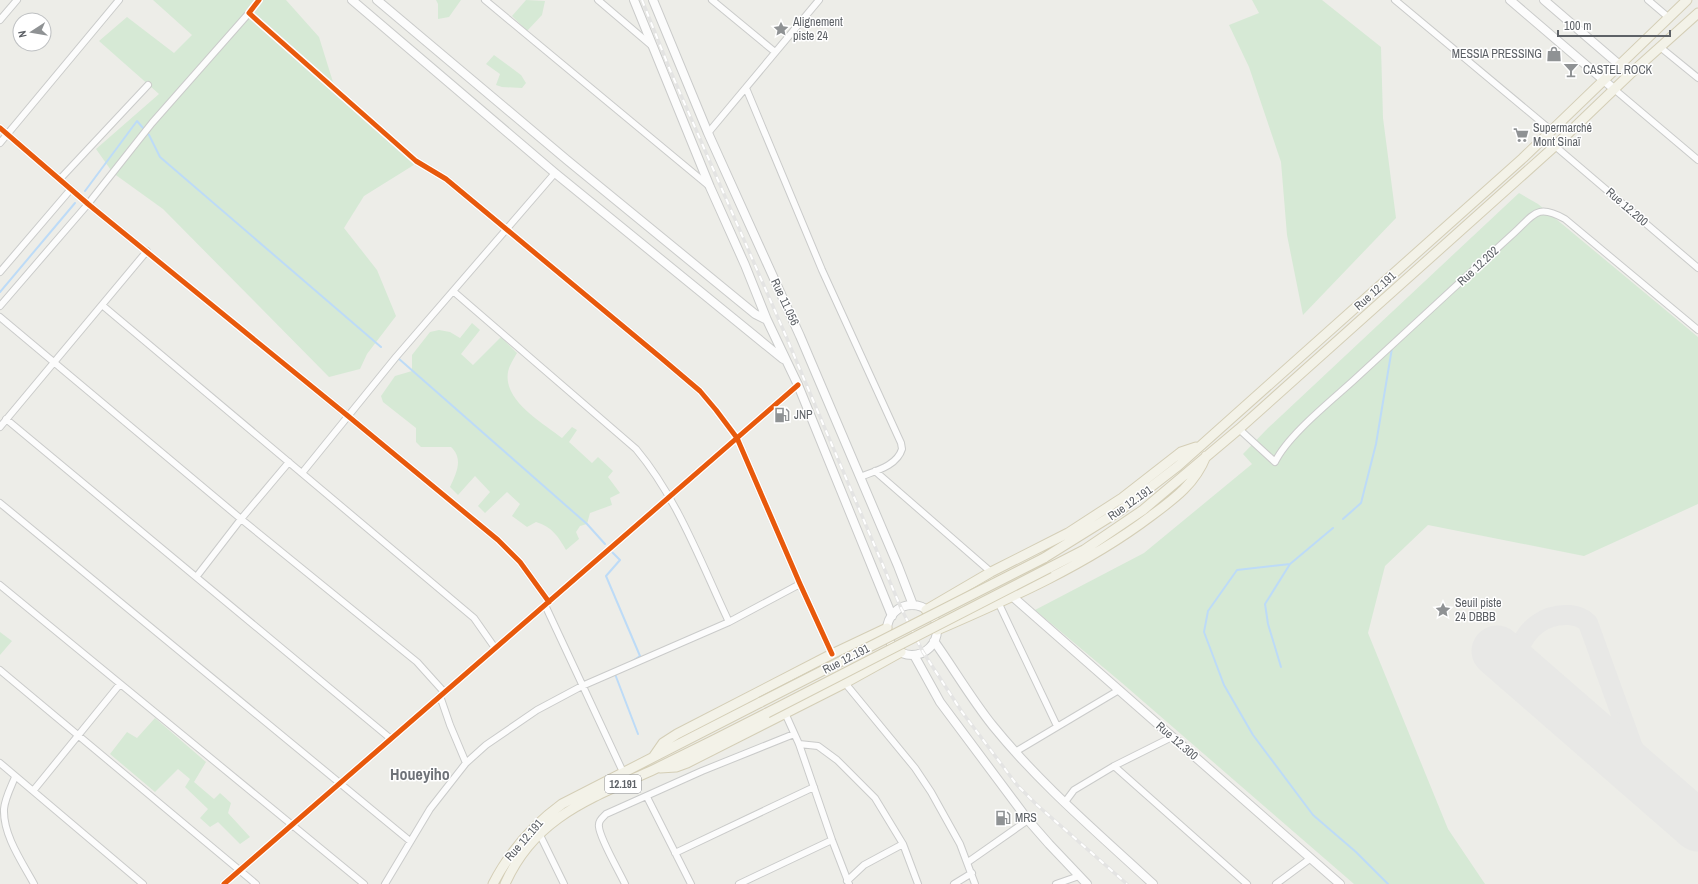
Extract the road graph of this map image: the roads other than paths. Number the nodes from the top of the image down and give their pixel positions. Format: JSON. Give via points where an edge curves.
{"nodes":[{"id":1,"x":17,"y":0,"type":"edge"},
{"id":2,"x":119,"y":0,"type":"edge"},
{"id":3,"x":259,"y":0,"type":"edge"},
{"id":4,"x":352,"y":0,"type":"edge"},
{"id":5,"x":377,"y":0,"type":"edge"},
{"id":6,"x":485,"y":0,"type":"edge"},
{"id":7,"x":598,"y":0,"type":"edge"},
{"id":8,"x":634,"y":0,"type":"edge"},
{"id":9,"x":653,"y":0,"type":"edge"},
{"id":10,"x":712,"y":0,"type":"edge"},
{"id":11,"x":819,"y":0,"type":"edge"},
{"id":12,"x":1395,"y":0,"type":"edge"},
{"id":13,"x":1510,"y":0,"type":"edge"},
{"id":14,"x":1544,"y":0,"type":"edge"},
{"id":15,"x":1648,"y":0,"type":"edge"},
{"id":16,"x":1687,"y":0,"type":"edge"},
{"id":17,"x":249,"y":13,"type":"junction"},
{"id":18,"x":1698,"y":13,"type":"edge"},
{"id":19,"x":1668,"y":17,"type":"junction"},
{"id":20,"x":0,"y":20,"type":"edge"},
{"id":21,"x":1660,"y":47,"type":"junction"},
{"id":22,"x":654,"y":48,"type":"junction"},
{"id":23,"x":775,"y":52,"type":"junction"},
{"id":24,"x":1619,"y":64,"type":"junction"},
{"id":25,"x":1630,"y":74,"type":"junction"},
{"id":26,"x":1698,"y":78,"type":"edge"},
{"id":27,"x":1604,"y":79,"type":"junction"},
{"id":28,"x":148,"y":85,"type":"dead end"},
{"id":29,"x":746,"y":88,"type":"junction"},
{"id":30,"x":1614,"y":89,"type":"junction"},
{"id":31,"x":0,"y":128,"type":"edge"},
{"id":32,"x":1552,"y":131,"type":"junction"},
{"id":33,"x":708,"y":133,"type":"junction"},
{"id":34,"x":7,"y":134,"type":"junction"},
{"id":35,"x":0,"y":143,"type":"edge"},
{"id":36,"x":1555,"y":146,"type":"junction"},
{"id":37,"x":1698,"y":160,"type":"edge"},
{"id":38,"x":555,"y":173,"type":"junction"},
{"id":39,"x":60,"y":179,"type":"junction"},
{"id":40,"x":710,"y":187,"type":"junction"},
{"id":41,"x":71,"y":189,"type":"junction"},
{"id":42,"x":88,"y":204,"type":"junction"},
{"id":43,"x":506,"y":230,"type":"junction"},
{"id":44,"x":147,"y":251,"type":"junction"},
{"id":45,"x":1698,"y":268,"type":"edge"},
{"id":46,"x":0,"y":272,"type":"edge"},
{"id":47,"x":453,"y":291,"type":"junction"},
{"id":48,"x":0,"y":306,"type":"edge"},
{"id":49,"x":102,"y":306,"type":"junction"},
{"id":50,"x":0,"y":317,"type":"edge"},
{"id":51,"x":767,"y":320,"type":"junction"},
{"id":52,"x":1698,"y":330,"type":"edge"},
{"id":53,"x":785,"y":361,"type":"junction"},
{"id":54,"x":54,"y":362,"type":"junction"},
{"id":55,"x":798,"y":385,"type":"junction"},
{"id":56,"x":348,"y":416,"type":"junction"},
{"id":57,"x":6,"y":419,"type":"junction"},
{"id":58,"x":0,"y":427,"type":"edge"},
{"id":59,"x":1239,"y":428,"type":"junction"},
{"id":60,"x":737,"y":438,"type":"junction"},
{"id":61,"x":1200,"y":446,"type":"junction"},
{"id":62,"x":1208,"y":454,"type":"junction"},
{"id":63,"x":289,"y":462,"type":"junction"},
{"id":64,"x":875,"y":471,"type":"junction"},
{"id":65,"x":302,"y":474,"type":"junction"},
{"id":66,"x":860,"y":477,"type":"junction"},
{"id":67,"x":670,"y":497,"type":"junction"},
{"id":68,"x":0,"y":503,"type":"edge"},
{"id":69,"x":241,"y":520,"type":"junction"},
{"id":70,"x":991,"y":572,"type":"junction"},
{"id":71,"x":197,"y":576,"type":"junction"},
{"id":72,"x":800,"y":584,"type":"junction"},
{"id":73,"x":0,"y":586,"type":"edge"},
{"id":74,"x":1013,"y":597,"type":"junction"},
{"id":75,"x":547,"y":603,"type":"junction"},
{"id":76,"x":999,"y":604,"type":"junction"},
{"id":77,"x":913,"y":605,"type":"junction"},
{"id":78,"x":926,"y":610,"type":"junction"},
{"id":79,"x":892,"y":616,"type":"junction"},
{"id":80,"x":729,"y":622,"type":"junction"},
{"id":81,"x":887,"y":628,"type":"junction"},
{"id":82,"x":937,"y":630,"type":"junction"},
{"id":83,"x":934,"y":641,"type":"junction"},
{"id":84,"x":495,"y":648,"type":"junction"},
{"id":85,"x":901,"y":652,"type":"junction"},
{"id":86,"x":832,"y":654,"type":"junction"},
{"id":87,"x":914,"y":655,"type":"junction"},
{"id":88,"x":0,"y":670,"type":"edge"},
{"id":89,"x":845,"y":683,"type":"junction"},
{"id":90,"x":120,"y":684,"type":"junction"},
{"id":91,"x":582,"y":686,"type":"junction"},
{"id":92,"x":1119,"y":690,"type":"junction"},
{"id":93,"x":442,"y":694,"type":"junction"},
{"id":94,"x":785,"y":713,"type":"junction"},
{"id":95,"x":1057,"y":726,"type":"junction"},
{"id":96,"x":794,"y":734,"type":"junction"},
{"id":97,"x":78,"y":735,"type":"junction"},
{"id":98,"x":1172,"y":737,"type":"junction"},
{"id":99,"x":391,"y":739,"type":"junction"},
{"id":100,"x":799,"y":744,"type":"junction"},
{"id":101,"x":1015,"y":752,"type":"junction"},
{"id":102,"x":653,"y":757,"type":"junction"},
{"id":103,"x":0,"y":763,"type":"edge"},
{"id":104,"x":466,"y":763,"type":"junction"},
{"id":105,"x":1114,"y":766,"type":"junction"},
{"id":106,"x":657,"y":768,"type":"junction"},
{"id":107,"x":623,"y":772,"type":"junction"},
{"id":108,"x":15,"y":777,"type":"junction"},
{"id":109,"x":339,"y":784,"type":"junction"},
{"id":110,"x":814,"y":787,"type":"junction"},
{"id":111,"x":34,"y":792,"type":"junction"},
{"id":112,"x":647,"y":797,"type":"junction"},
{"id":113,"x":1064,"y":802,"type":"junction"},
{"id":114,"x":1028,"y":820,"type":"junction"},
{"id":115,"x":291,"y":824,"type":"junction"},
{"id":116,"x":539,"y":833,"type":"junction"},
{"id":117,"x":832,"y":840,"type":"junction"},
{"id":118,"x":410,"y":841,"type":"junction"},
{"id":119,"x":903,"y":844,"type":"junction"},
{"id":120,"x":675,"y":853,"type":"junction"},
{"id":121,"x":1311,"y":858,"type":"junction"},
{"id":122,"x":968,"y":862,"type":"junction"},
{"id":123,"x":239,"y":871,"type":"junction"},
{"id":124,"x":972,"y":873,"type":"junction"},
{"id":125,"x":1079,"y":876,"type":"junction"},
{"id":126,"x":848,"y":882,"type":"edge"},
{"id":127,"x":34,"y":884,"type":"edge"},
{"id":128,"x":143,"y":884,"type":"edge"},
{"id":129,"x":224,"y":884,"type":"edge"},
{"id":130,"x":256,"y":884,"type":"edge"},
{"id":131,"x":364,"y":884,"type":"edge"},
{"id":132,"x":385,"y":884,"type":"edge"},
{"id":133,"x":493,"y":884,"type":"edge"},
{"id":134,"x":505,"y":884,"type":"edge"},
{"id":135,"x":564,"y":884,"type":"edge"},
{"id":136,"x":625,"y":884,"type":"edge"},
{"id":137,"x":691,"y":884,"type":"edge"},
{"id":138,"x":739,"y":884,"type":"edge"},
{"id":139,"x":918,"y":884,"type":"edge"},
{"id":140,"x":954,"y":884,"type":"edge"},
{"id":141,"x":975,"y":884,"type":"edge"},
{"id":142,"x":1056,"y":884,"type":"edge"},
{"id":143,"x":1087,"y":884,"type":"edge"},
{"id":144,"x":1153,"y":884,"type":"edge"},
{"id":145,"x":1247,"y":884,"type":"edge"},
{"id":146,"x":1276,"y":884,"type":"edge"},
{"id":147,"x":1340,"y":884,"type":"edge"}],
"edges":[{"from":1,"to":20,"type":"street"},
{"from":2,"to":34,"type":"street"},
{"from":3,"to":17,"type":"street"},
{"from":4,"to":38,"type":"main road"},
{"from":5,"to":51,"type":"main road","via":[[567,160],[750,309]]},
{"from":6,"to":40,"type":"street"},
{"from":7,"to":22,"type":"street"},
{"from":8,"to":22,"type":"main road"},
{"from":9,"to":33,"type":"main road","name":"Rue 11.056"},
{"from":10,"to":23,"type":"street"},
{"from":11,"to":23,"type":"street"},
{"from":12,"to":32,"type":"street"},
{"from":13,"to":27,"type":"main road"},
{"from":14,"to":24,"type":"main road"},
{"from":15,"to":19,"type":"street"},
{"from":16,"to":19,"type":"main road","name":"Rue 12.191"},
{"from":17,"to":42,"type":"street","via":[[140,137]]},
{"from":17,"to":43,"type":"street","via":[[416,162],[446,179]]},
{"from":18,"to":21,"type":"main road","name":"Rue 12.191"},
{"from":19,"to":24,"type":"main road","name":"Rue 12.191"},
{"from":21,"to":25,"type":"main road","name":"Rue 12.191"},
{"from":21,"to":26,"type":"street"},
{"from":22,"to":40,"type":"main road"},
{"from":23,"to":29,"type":"street"},
{"from":24,"to":25,"type":"main road"},
{"from":24,"to":27,"type":"main road","name":"Rue 12.191"},
{"from":25,"to":30,"type":"main road","name":"Rue 12.191"},
{"from":27,"to":30,"type":"main road"},
{"from":27,"to":32,"type":"main road","name":"Rue 12.191"},
{"from":28,"to":39,"type":"street"},
{"from":29,"to":33,"type":"street"},
{"from":29,"to":64,"type":"street","via":[[820,263],[901,443],[902,449],[896,459]]},
{"from":30,"to":36,"type":"main road","name":"Rue 12.191"},
{"from":30,"to":37,"type":"street"},
{"from":31,"to":34,"type":"street"},
{"from":32,"to":61,"type":"main road","name":"Rue 12.191"},
{"from":33,"to":66,"type":"main road","name":"Rue 11.056","via":[[800,336]]},
{"from":34,"to":35,"type":"street"},
{"from":34,"to":39,"type":"street"},
{"from":36,"to":45,"type":"street","name":"Rue 12.200"},
{"from":36,"to":59,"type":"main road","name":"Rue 12.191"},
{"from":38,"to":43,"type":"street"},
{"from":38,"to":53,"type":"main road"},
{"from":39,"to":41,"type":"street"},
{"from":40,"to":51,"type":"main road"},
{"from":41,"to":42,"type":"street"},
{"from":41,"to":46,"type":"street"},
{"from":42,"to":44,"type":"street"},
{"from":42,"to":48,"type":"street"},
{"from":43,"to":47,"type":"street"},
{"from":43,"to":60,"type":"street","via":[[700,392]]},
{"from":44,"to":49,"type":"street"},
{"from":44,"to":56,"type":"street"},
{"from":47,"to":56,"type":"street"},
{"from":47,"to":67,"type":"street","via":[[636,449]]},
{"from":49,"to":54,"type":"street"},
{"from":49,"to":63,"type":"street"},
{"from":50,"to":54,"type":"street"},
{"from":51,"to":53,"type":"main road"},
{"from":52,"to":59,"type":"street","name":"Rue 12.202","via":[[1565,219],[1542,210],[1322,409],[1289,442],[1275,462]]},
{"from":53,"to":55,"type":"main road"},
{"from":54,"to":57,"type":"street"},
{"from":54,"to":69,"type":"street"},
{"from":55,"to":60,"type":"street"},
{"from":55,"to":79,"type":"main road"},
{"from":56,"to":65,"type":"street"},
{"from":56,"to":75,"type":"street","via":[[502,544],[530,575]]},
{"from":57,"to":58,"type":"street"},
{"from":57,"to":71,"type":"street"},
{"from":59,"to":62,"type":"main road","name":"Rue 12.191"},
{"from":60,"to":67,"type":"street"},
{"from":60,"to":72,"type":"street"},
{"from":61,"to":70,"type":"main road","via":[[1181,452],[1122,498],[1068,533]]},
{"from":61,"to":102,"type":"main road","name":"Rue 12.191","bridge":true,"via":[[1134,501],[1044,558]]},
{"from":62,"to":74,"type":"main road","via":[[1199,473],[1187,487],[1135,528],[1068,569]]},
{"from":62,"to":106,"type":"main road","name":"Rue 12.191","number":"12.191","bridge":true,"via":[[1142,510],[1084,550]]},
{"from":63,"to":65,"type":"street"},
{"from":63,"to":69,"type":"street"},
{"from":64,"to":66,"type":"street"},
{"from":64,"to":70,"type":"street"},
{"from":65,"to":84,"type":"street","via":[[474,618]]},
{"from":66,"to":77,"type":"main road","name":"Rue 11.056"},
{"from":67,"to":75,"type":"street"},
{"from":67,"to":80,"type":"street"},
{"from":68,"to":109,"type":"street"},
{"from":69,"to":71,"type":"street"},
{"from":69,"to":93,"type":"street","via":[[417,662]]},
{"from":70,"to":78,"type":"main road"},
{"from":71,"to":99,"type":"street"},
{"from":72,"to":80,"type":"street"},
{"from":72,"to":86,"type":"street"},
{"from":73,"to":90,"type":"street"},
{"from":74,"to":76,"type":"main road"},
{"from":74,"to":92,"type":"main road","name":"Rue 12.300"},
{"from":75,"to":84,"type":"street"},
{"from":75,"to":91,"type":"street"},
{"from":76,"to":82,"type":"main road"},
{"from":76,"to":95,"type":"street"},
{"from":77,"to":78,"type":"main road"},
{"from":77,"to":79,"type":"main road","via":[[901,608]]},
{"from":78,"to":82,"type":"main road","via":[[934,619]]},
{"from":79,"to":81,"type":"main road"},
{"from":80,"to":91,"type":"street"},
{"from":81,"to":85,"type":"main road","via":[[891,643]]},
{"from":81,"to":86,"type":"main road"},
{"from":82,"to":83,"type":"main road"},
{"from":83,"to":87,"type":"main road","via":[[927,650]]},
{"from":83,"to":101,"type":"main road","via":[[992,725]]},
{"from":84,"to":93,"type":"street"},
{"from":85,"to":87,"type":"main road"},
{"from":85,"to":89,"type":"main road"},
{"from":86,"to":102,"type":"main road","via":[[677,734],[663,743]]},
{"from":87,"to":114,"type":"main road","via":[[940,702]]},
{"from":88,"to":97,"type":"street"},
{"from":89,"to":94,"type":"main road"},
{"from":89,"to":122,"type":"street","via":[[915,768],[931,792]]},
{"from":90,"to":97,"type":"street"},
{"from":90,"to":115,"type":"street"},
{"from":91,"to":104,"type":"street","via":[[515,724]]},
{"from":91,"to":107,"type":"street"},
{"from":92,"to":95,"type":"street"},
{"from":92,"to":98,"type":"main road","name":"Rue 12.300"},
{"from":93,"to":99,"type":"street"},
{"from":93,"to":104,"type":"street","via":[[450,725]]},
{"from":94,"to":96,"type":"street"},
{"from":94,"to":106,"type":"main road","via":[[687,763],[676,767]]},
{"from":95,"to":101,"type":"street"},
{"from":96,"to":100,"type":"street"},
{"from":96,"to":112,"type":"street","via":[[702,771]]},
{"from":97,"to":111,"type":"street"},
{"from":97,"to":123,"type":"street"},
{"from":98,"to":105,"type":"street"},
{"from":98,"to":121,"type":"main road","name":"Rue 12.300"},
{"from":99,"to":109,"type":"street"},
{"from":100,"to":110,"type":"street"},
{"from":100,"to":119,"type":"street","via":[[818,746],[837,760],[875,798]]},
{"from":101,"to":113,"type":"main road"},
{"from":102,"to":107,"type":"main road","name":"Rue 12.191"},
{"from":103,"to":108,"type":"street"},
{"from":104,"to":118,"type":"street","via":[[430,809]]},
{"from":105,"to":113,"type":"street","via":[[1074,790]]},
{"from":105,"to":145,"type":"street"},
{"from":106,"to":116,"type":"main road","name":"Rue 12.191","number":"12.191","via":[[591,798],[568,811]]},
{"from":107,"to":133,"type":"main road","name":"Rue 12.191","via":[[562,804],[541,820],[518,843]]},
{"from":108,"to":111,"type":"street"},
{"from":108,"to":127,"type":"street","via":[[4,808],[5,824]]},
{"from":109,"to":115,"type":"street"},
{"from":109,"to":118,"type":"street"},
{"from":110,"to":117,"type":"street"},
{"from":110,"to":120,"type":"street"},
{"from":111,"to":128,"type":"street"},
{"from":112,"to":120,"type":"street"},
{"from":112,"to":136,"type":"street","via":[[606,814],[600,820],[602,837]]},
{"from":113,"to":144,"type":"main road"},
{"from":114,"to":122,"type":"street"},
{"from":114,"to":125,"type":"main road"},
{"from":115,"to":123,"type":"street"},
{"from":115,"to":131,"type":"street"},
{"from":116,"to":134,"type":"main road","name":"Rue 12.191","number":"12.191","via":[[512,867]]},
{"from":116,"to":135,"type":"street"},
{"from":117,"to":126,"type":"street"},
{"from":117,"to":138,"type":"street"},
{"from":118,"to":132,"type":"street"},
{"from":119,"to":126,"type":"street","via":[[864,865]]},
{"from":119,"to":139,"type":"street"},
{"from":120,"to":137,"type":"street"},
{"from":121,"to":146,"type":"street"},
{"from":121,"to":147,"type":"main road","name":"Rue 12.300"},
{"from":122,"to":124,"type":"street"},
{"from":123,"to":129,"type":"street"},
{"from":123,"to":130,"type":"street"},
{"from":124,"to":140,"type":"street"},
{"from":124,"to":141,"type":"street"},
{"from":125,"to":142,"type":"street"},
{"from":125,"to":143,"type":"main road"}]}
